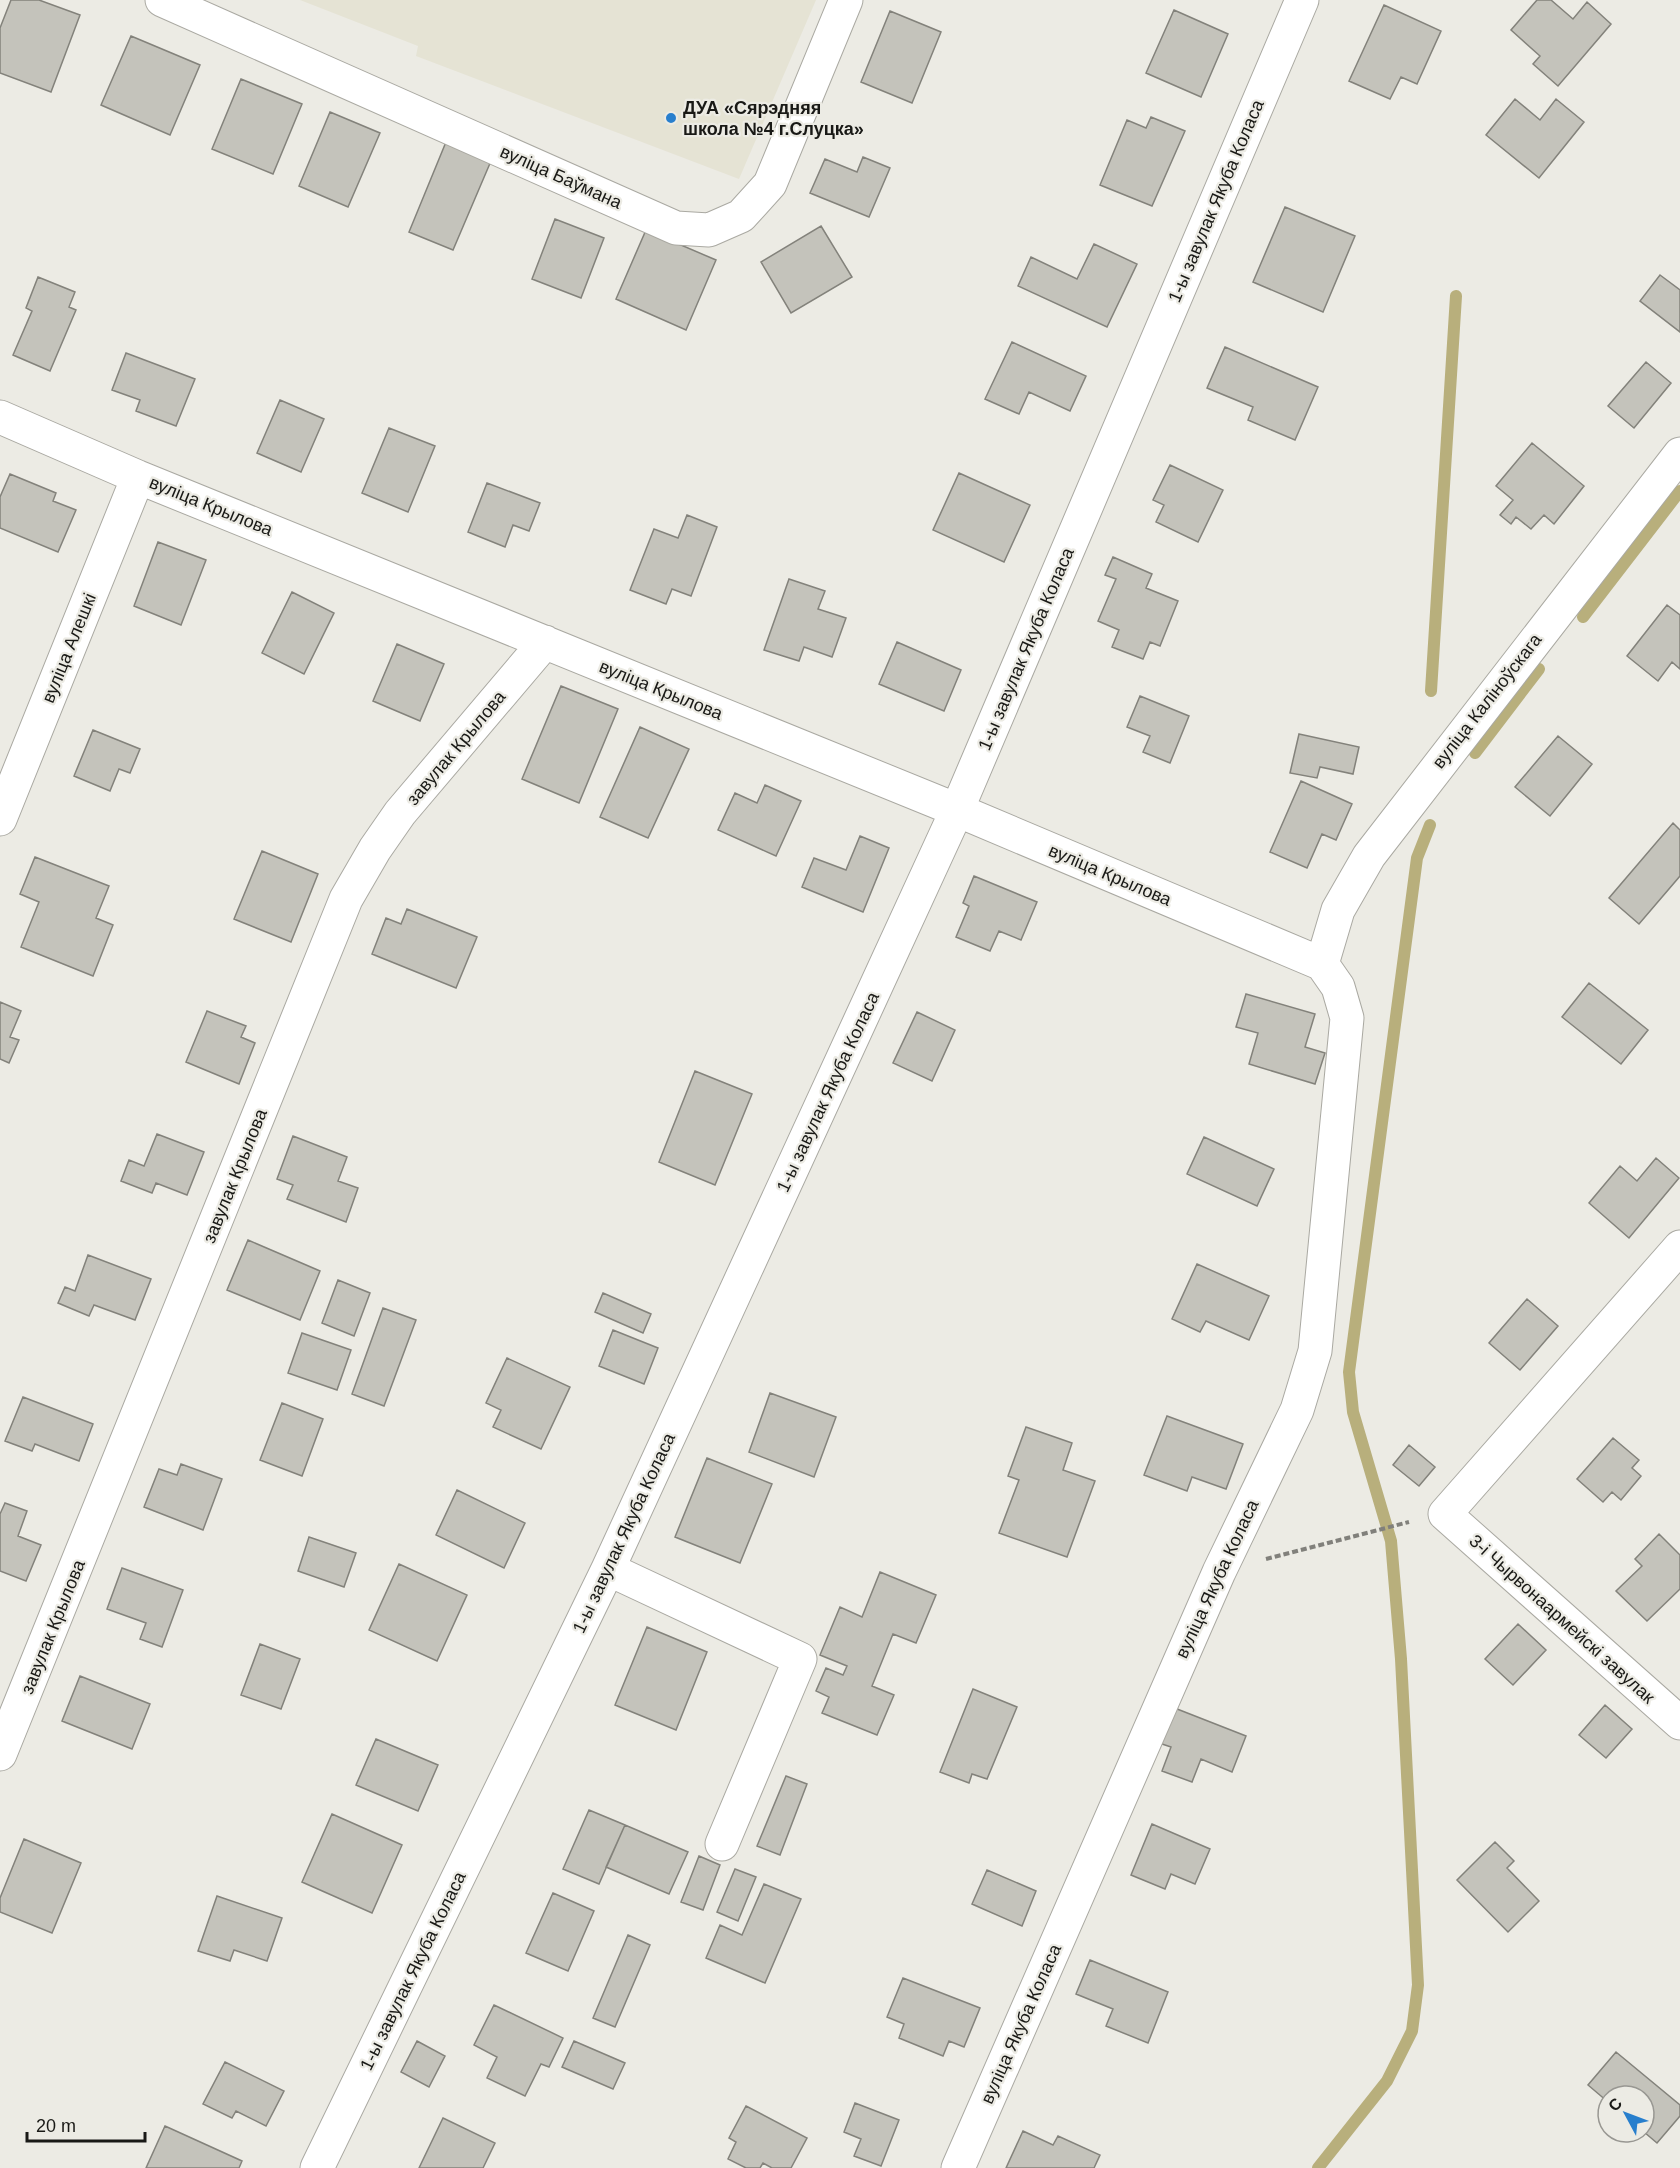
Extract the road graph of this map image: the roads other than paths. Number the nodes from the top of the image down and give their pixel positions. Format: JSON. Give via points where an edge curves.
{"nodes":[{"id":1,"x":162,"y":0,"type":"edge"},
{"id":2,"x":846,"y":0,"type":"edge"},
{"id":3,"x":1302,"y":0,"type":"edge"},
{"id":4,"x":0,"y":417,"type":"edge"},
{"id":5,"x":1680,"y":454,"type":"edge"},
{"id":6,"x":138,"y":477,"type":"junction"},
{"id":7,"x":545,"y":642,"type":"junction"},
{"id":8,"x":957,"y":810,"type":"junction"},
{"id":9,"x":0,"y":819,"type":"edge"},
{"id":10,"x":1322,"y":964,"type":"junction"},
{"id":11,"x":1680,"y":1247,"type":"edge"},
{"id":12,"x":608,"y":1569,"type":"junction"},
{"id":13,"x":1680,"y":1723,"type":"edge"},
{"id":14,"x":0,"y":1754,"type":"edge"},
{"id":15,"x":722,"y":1844,"type":"dead end"},
{"id":16,"x":317,"y":2168,"type":"edge"},
{"id":17,"x":958,"y":2168,"type":"edge"}],
"edges":[{"from":1,"to":2,"type":"street","name":"вуліца Баўмана","via":[[676,228],[709,230],[741,216],[770,184]]},
{"from":3,"to":8,"type":"street","name":"1-ы завулак Якуба Коласа"},
{"from":4,"to":6,"type":"street","name":"вуліца Крылова"},
{"from":5,"to":10,"type":"street","name":"вуліца Каліноўскага","via":[[1369,856],[1338,910]]},
{"from":6,"to":7,"type":"street","name":"вуліца Крылова"},
{"from":6,"to":9,"type":"street","name":"вуліца Алешкі"},
{"from":7,"to":8,"type":"street","name":"вуліца Крылова"},
{"from":7,"to":14,"type":"street","name":"завулак Крылова","via":[[400,813],[346,899]]},
{"from":8,"to":10,"type":"street","name":"вуліца Крылова"},
{"from":8,"to":12,"type":"street","name":"1-ы завулак Якуба Коласа"},
{"from":10,"to":17,"type":"street","name":"вуліца Якуба Коласа","via":[[1338,987],[1347,1018],[1315,1351],[1297,1410],[1219,1572]]},
{"from":11,"to":13,"type":"street","name":"3-і Чырвонаармейскі завулак","via":[[1445,1514]]},
{"from":12,"to":15,"type":"street","via":[[800,1659]]},
{"from":12,"to":16,"type":"street","name":"1-ы завулак Якуба Коласа"}]}
